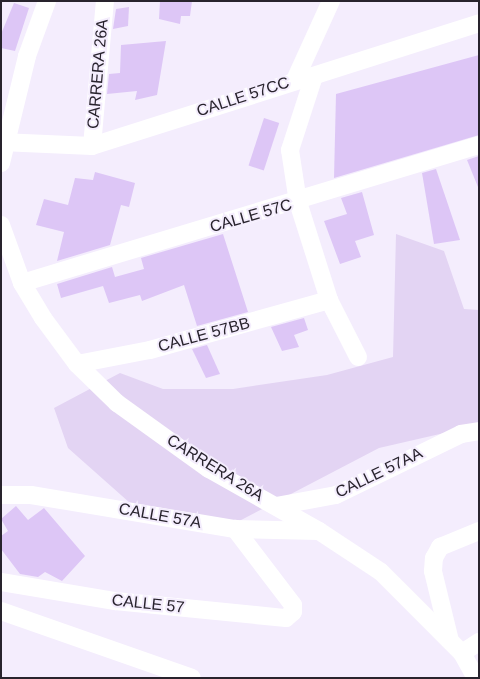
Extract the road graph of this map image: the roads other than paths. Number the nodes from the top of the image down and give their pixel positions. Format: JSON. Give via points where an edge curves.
{"nodes":[{"id":1,"x":47,"y":1,"type":"edge"},
{"id":2,"x":105,"y":1,"type":"edge"},
{"id":3,"x":331,"y":1,"type":"edge"},
{"id":4,"x":479,"y":23,"type":"edge"},
{"id":5,"x":314,"y":76,"type":"junction"},
{"id":6,"x":295,"y":80,"type":"junction"},
{"id":7,"x":3,"y":143,"type":"edge"},
{"id":8,"x":479,"y":145,"type":"edge"},
{"id":9,"x":92,"y":146,"type":"junction"},
{"id":10,"x":1,"y":163,"type":"edge"},
{"id":11,"x":298,"y":202,"type":"junction"},
{"id":12,"x":1,"y":225,"type":"edge"},
{"id":13,"x":22,"y":283,"type":"junction"},
{"id":14,"x":329,"y":300,"type":"junction"},
{"id":15,"x":358,"y":357,"type":"dead end"},
{"id":16,"x":77,"y":364,"type":"junction"},
{"id":17,"x":479,"y":431,"type":"edge"},
{"id":18,"x":1,"y":495,"type":"edge"},
{"id":19,"x":276,"y":506,"type":"junction"},
{"id":20,"x":235,"y":529,"type":"junction"},
{"id":21,"x":319,"y":531,"type":"junction"},
{"id":22,"x":479,"y":531,"type":"edge"},
{"id":23,"x":1,"y":582,"type":"edge"},
{"id":24,"x":1,"y":610,"type":"edge"},
{"id":25,"x":479,"y":642,"type":"edge"},
{"id":26,"x":456,"y":647,"type":"junction"},
{"id":27,"x":476,"y":674,"type":"edge"},
{"id":28,"x":192,"y":678,"type":"edge"}],
"edges":[{"from":1,"to":7,"type":"street","via":[[27,56]]},
{"from":2,"to":9,"type":"street","name":"CARRERA 26A"},
{"from":3,"to":6,"type":"street"},
{"from":4,"to":5,"type":"street","name":"CALLE 57CC"},
{"from":5,"to":6,"type":"street","name":"CALLE 57CC"},
{"from":5,"to":11,"type":"street","via":[[291,135]]},
{"from":6,"to":9,"type":"street","name":"CALLE 57CC"},
{"from":7,"to":9,"type":"street","name":"CALLE 57CC"},
{"from":7,"to":10,"type":"street"},
{"from":8,"to":11,"type":"street","name":"CALLE 57C"},
{"from":11,"to":13,"type":"street","name":"CALLE 57C"},
{"from":11,"to":14,"type":"street"},
{"from":12,"to":13,"type":"street","name":"CARRERA 26A"},
{"from":13,"to":16,"type":"street","name":"CARRERA 26A"},
{"from":14,"to":15,"type":"street"},
{"from":14,"to":16,"type":"street","name":"CALLE 57BB","via":[[150,350]]},
{"from":16,"to":19,"type":"street","name":"CARRERA 26A","via":[[117,404],[209,469]]},
{"from":17,"to":19,"type":"street","name":"CALLE 57AA","via":[[461,434],[336,495]]},
{"from":18,"to":20,"type":"street","name":"CALLE 57A","via":[[31,495]]},
{"from":19,"to":21,"type":"street","name":"CARRERA 26A"},
{"from":20,"to":21,"type":"street","name":"CALLE 57A"},
{"from":20,"to":23,"type":"street","name":"CALLE 57","via":[[288,598],[293,612],[286,618],[115,601]]},
{"from":21,"to":26,"type":"street","name":"CARRERA 26A","via":[[381,572]]},
{"from":22,"to":26,"type":"street","via":[[440,547],[434,558],[433,571]]},
{"from":24,"to":28,"type":"street"},
{"from":25,"to":26,"type":"street"},
{"from":26,"to":27,"type":"street","name":"CARRERA 26A"}]}
